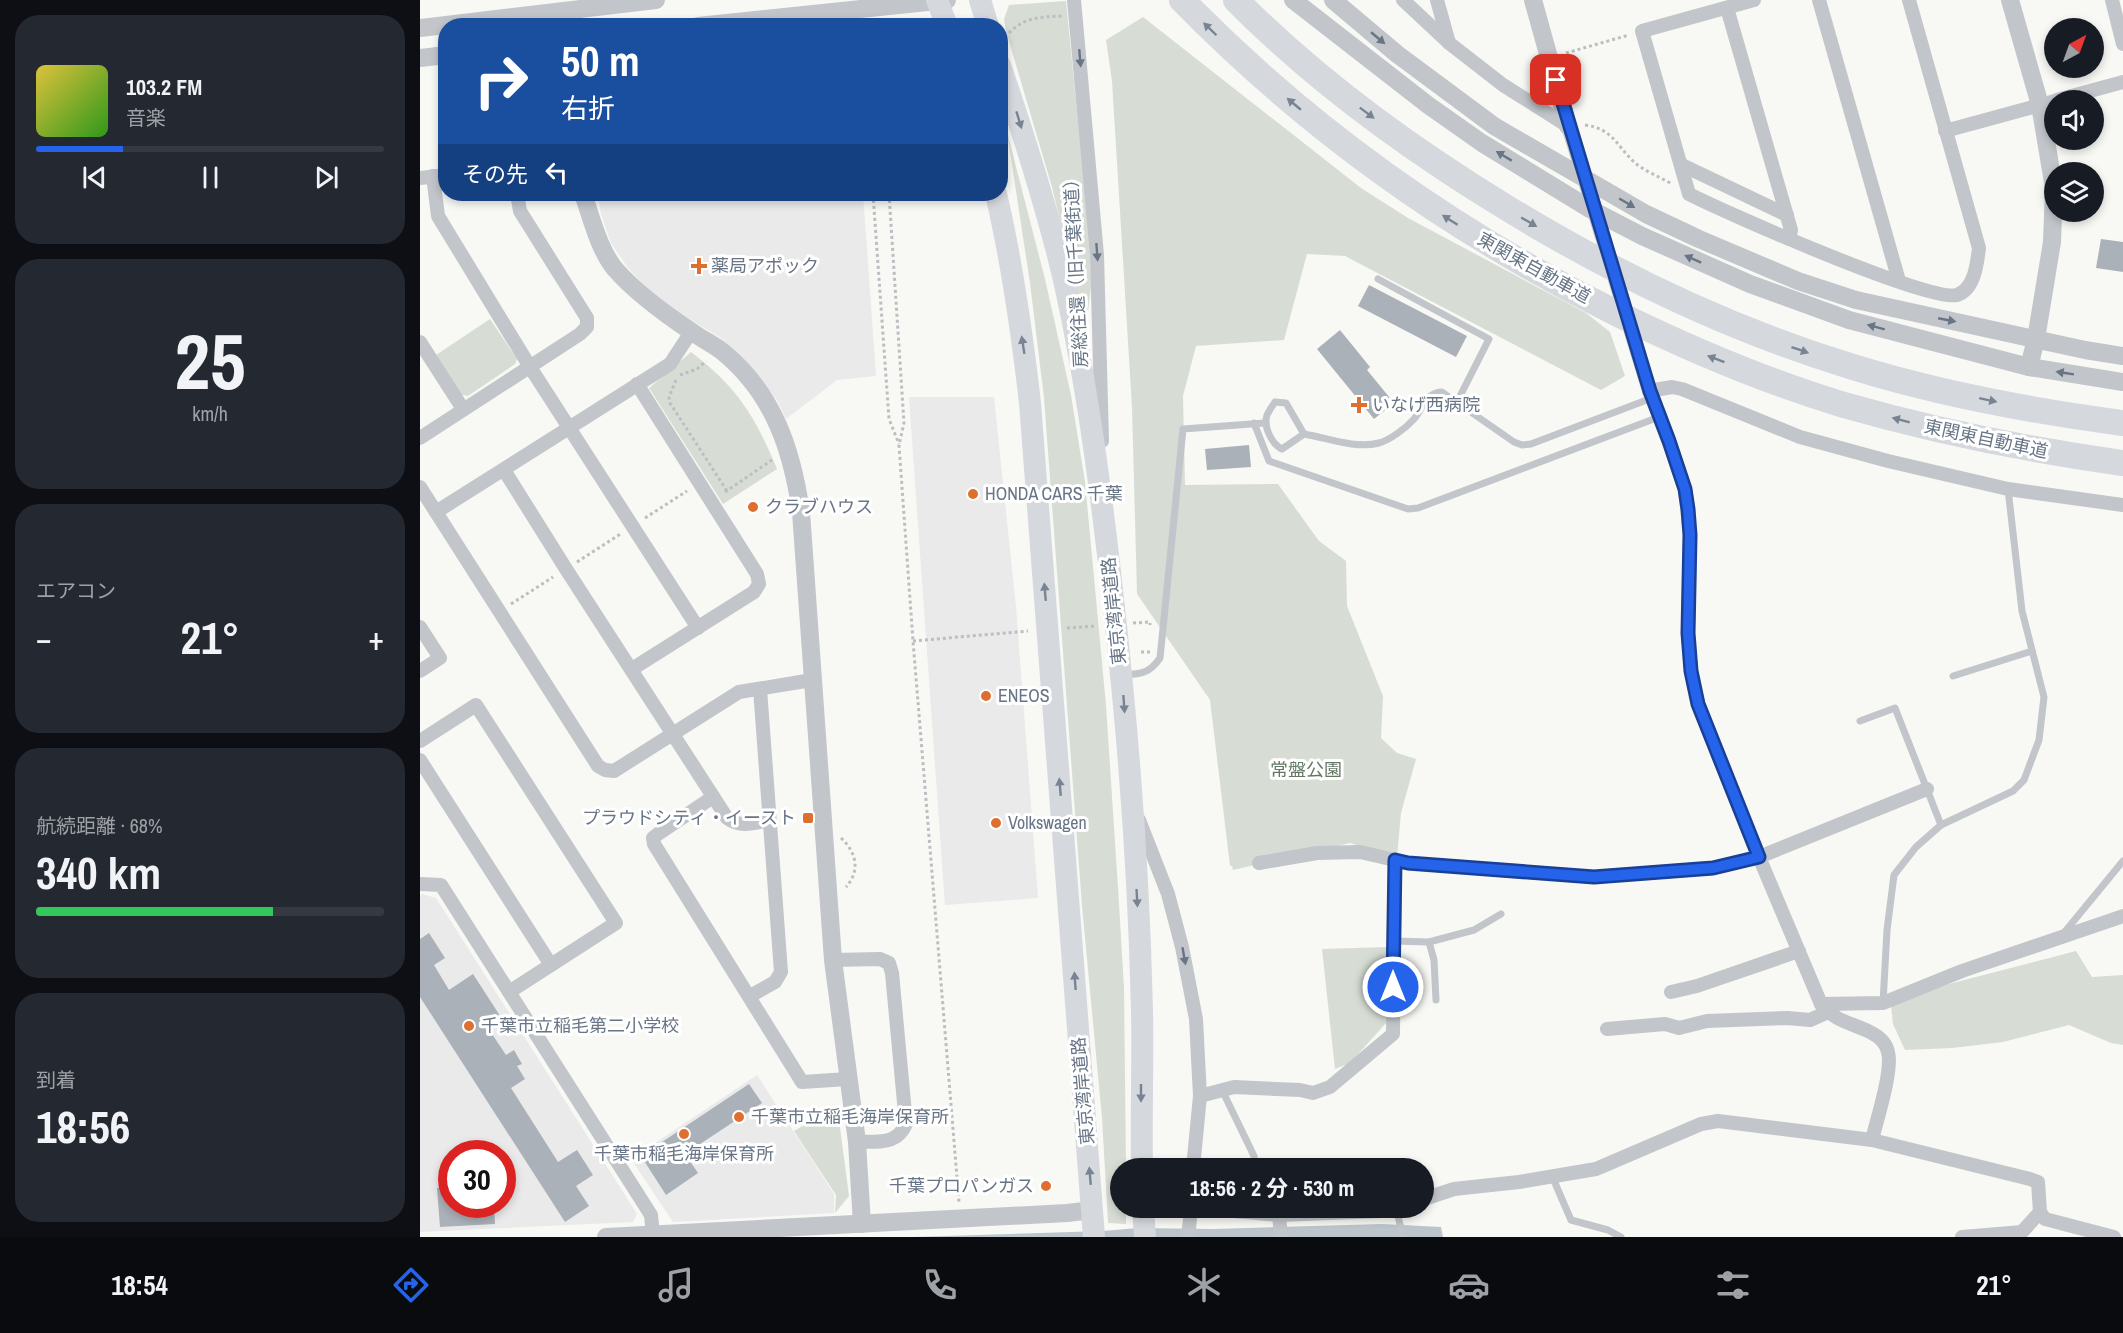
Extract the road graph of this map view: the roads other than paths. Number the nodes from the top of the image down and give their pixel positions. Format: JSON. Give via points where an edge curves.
{"nodes":[{"id":1,"x":656,"y":0,"type":"edge"},
{"id":2,"x":941,"y":0,"type":"edge"},
{"id":3,"x":980,"y":0,"type":"edge"},
{"id":4,"x":1074,"y":0,"type":"edge"},
{"id":5,"x":1182,"y":0,"type":"edge"},
{"id":6,"x":1236,"y":0,"type":"edge"},
{"id":7,"x":1293,"y":0,"type":"edge"},
{"id":8,"x":1333,"y":0,"type":"edge"},
{"id":9,"x":1403,"y":0,"type":"edge"},
{"id":10,"x":1437,"y":0,"type":"edge"},
{"id":11,"x":1533,"y":0,"type":"edge"},
{"id":12,"x":1754,"y":0,"type":"edge"},
{"id":13,"x":1820,"y":0,"type":"edge"},
{"id":14,"x":1909,"y":0,"type":"edge"},
{"id":15,"x":2010,"y":0,"type":"edge"},
{"id":16,"x":2112,"y":0,"type":"edge"},
{"id":17,"x":1727,"y":8,"type":"junction"},
{"id":18,"x":565,"y":12,"type":"edge"},
{"id":19,"x":546,"y":13,"type":"edge"},
{"id":20,"x":504,"y":18,"type":"edge"},
{"id":21,"x":773,"y":18,"type":"edge"},
{"id":22,"x":945,"y":18,"type":"edge"},
{"id":23,"x":986,"y":18,"type":"edge"},
{"id":24,"x":438,"y":26,"type":"edge"},
{"id":25,"x":420,"y":28,"type":"edge"},
{"id":26,"x":1449,"y":43,"type":"junction"},
{"id":27,"x":2123,"y":44,"type":"edge"},
{"id":28,"x":438,"y":56,"type":"edge"},
{"id":29,"x":420,"y":58,"type":"edge"},
{"id":30,"x":2123,"y":82,"type":"edge"},
{"id":31,"x":1008,"y":90,"type":"edge"},
{"id":32,"x":2045,"y":90,"type":"edge"},
{"id":33,"x":2094,"y":90,"type":"edge"},
{"id":34,"x":2044,"y":104,"type":"edge"},
{"id":35,"x":1574,"y":131,"type":"junction"},
{"id":36,"x":1945,"y":131,"type":"junction"},
{"id":37,"x":2050,"y":150,"type":"edge"},
{"id":38,"x":1682,"y":165,"type":"junction"},
{"id":39,"x":433,"y":176,"type":"edge"},
{"id":40,"x":519,"y":201,"type":"edge"},
{"id":41,"x":585,"y":201,"type":"edge"},
{"id":42,"x":997,"y":201,"type":"edge"},
{"id":43,"x":1787,"y":215,"type":"junction"},
{"id":44,"x":1789,"y":239,"type":"junction"},
{"id":45,"x":1378,"y":279,"type":"dead end"},
{"id":46,"x":1899,"y":281,"type":"junction"},
{"id":47,"x":691,"y":332,"type":"junction"},
{"id":48,"x":2036,"y":339,"type":"junction"},
{"id":49,"x":422,"y":350,"type":"edge"},
{"id":50,"x":2123,"y":356,"type":"edge"},
{"id":51,"x":530,"y":367,"type":"junction"},
{"id":52,"x":2029,"y":367,"type":"junction"},
{"id":53,"x":2123,"y":382,"type":"edge"},
{"id":54,"x":637,"y":384,"type":"junction"},
{"id":55,"x":1651,"y":395,"type":"junction"},
{"id":56,"x":1457,"y":402,"type":"junction"},
{"id":57,"x":464,"y":409,"type":"junction"},
{"id":58,"x":1659,"y":417,"type":"junction"},
{"id":59,"x":1254,"y":423,"type":"junction"},
{"id":60,"x":1265,"y":423,"type":"junction"},
{"id":61,"x":2123,"y":423,"type":"edge"},
{"id":62,"x":570,"y":427,"type":"junction"},
{"id":63,"x":1304,"y":434,"type":"junction"},
{"id":64,"x":420,"y":438,"type":"edge"},
{"id":65,"x":2123,"y":463,"type":"edge"},
{"id":66,"x":504,"y":470,"type":"junction"},
{"id":67,"x":420,"y":487,"type":"edge"},
{"id":68,"x":2008,"y":489,"type":"junction"},
{"id":69,"x":2123,"y":505,"type":"edge"},
{"id":70,"x":436,"y":512,"type":"junction"},
{"id":71,"x":1107,"y":538,"type":"junction"},
{"id":72,"x":420,"y":627,"type":"edge"},
{"id":73,"x":698,"y":628,"type":"junction"},
{"id":74,"x":2032,"y":651,"type":"junction"},
{"id":75,"x":632,"y":669,"type":"junction"},
{"id":76,"x":420,"y":671,"type":"edge"},
{"id":77,"x":1121,"y":675,"type":"junction"},
{"id":78,"x":1953,"y":676,"type":"dead end"},
{"id":79,"x":812,"y":680,"type":"junction"},
{"id":80,"x":760,"y":689,"type":"junction"},
{"id":81,"x":1860,"y":722,"type":"dead end"},
{"id":82,"x":673,"y":734,"type":"junction"},
{"id":83,"x":420,"y":741,"type":"edge"},
{"id":84,"x":420,"y":760,"type":"edge"},
{"id":85,"x":1927,"y":789,"type":"junction"},
{"id":86,"x":713,"y":797,"type":"junction"},
{"id":87,"x":1131,"y":801,"type":"junction"},
{"id":88,"x":769,"y":820,"type":"junction"},
{"id":89,"x":1941,"y":825,"type":"junction"},
{"id":90,"x":1759,"y":857,"type":"junction"},
{"id":91,"x":1395,"y":860,"type":"junction"},
{"id":92,"x":2123,"y":861,"type":"edge"},
{"id":93,"x":1259,"y":862,"type":"dead end"},
{"id":94,"x":420,"y":884,"type":"edge"},
{"id":95,"x":1501,"y":914,"type":"dead end"},
{"id":96,"x":2123,"y":916,"type":"edge"},
{"id":97,"x":2060,"y":938,"type":"junction"},
{"id":98,"x":1394,"y":941,"type":"junction"},
{"id":99,"x":1430,"y":942,"type":"junction"},
{"id":100,"x":1799,"y":951,"type":"junction"},
{"id":101,"x":833,"y":960,"type":"junction"},
{"id":102,"x":551,"y":965,"type":"junction"},
{"id":103,"x":509,"y":992,"type":"junction"},
{"id":104,"x":1671,"y":992,"type":"dead end"},
{"id":105,"x":750,"y":996,"type":"junction"},
{"id":106,"x":1436,"y":1000,"type":"dead end"},
{"id":107,"x":1883,"y":1003,"type":"junction"},
{"id":108,"x":1825,"y":1008,"type":"junction"},
{"id":109,"x":1607,"y":1029,"type":"dead end"},
{"id":110,"x":849,"y":1079,"type":"junction"},
{"id":111,"x":1222,"y":1090,"type":"junction"},
{"id":112,"x":1200,"y":1096,"type":"junction"},
{"id":113,"x":1872,"y":1140,"type":"junction"},
{"id":114,"x":857,"y":1142,"type":"junction"},
{"id":115,"x":1142,"y":1158,"type":"edge"},
{"id":116,"x":1193,"y":1158,"type":"edge"},
{"id":117,"x":1254,"y":1158,"type":"edge"},
{"id":118,"x":1552,"y":1176,"type":"junction"},
{"id":119,"x":1434,"y":1196,"type":"edge"},
{"id":120,"x":1093,"y":1210,"type":"junction"},
{"id":121,"x":2040,"y":1212,"type":"junction"},
{"id":122,"x":1189,"y":1218,"type":"edge"},
{"id":123,"x":1247,"y":1218,"type":"edge"},
{"id":124,"x":1331,"y":1218,"type":"edge"},
{"id":125,"x":1399,"y":1218,"type":"edge"},
{"id":126,"x":862,"y":1224,"type":"junction"},
{"id":127,"x":1280,"y":1225,"type":"edge"},
{"id":128,"x":653,"y":1235,"type":"junction"},
{"id":129,"x":1094,"y":1235,"type":"edge"},
{"id":130,"x":2107,"y":1236,"type":"edge"},
{"id":131,"x":606,"y":1237,"type":"edge"},
{"id":132,"x":1188,"y":1237,"type":"edge"},
{"id":133,"x":1403,"y":1237,"type":"edge"},
{"id":134,"x":1621,"y":1237,"type":"edge"},
{"id":135,"x":1962,"y":1237,"type":"edge"}],
"edges":[{"from":1,"to":18,"type":"street"},
{"from":2,"to":21,"type":"street"},
{"from":2,"to":22,"type":"highway"},
{"from":3,"to":23,"type":"highway"},
{"from":4,"to":71,"type":"street","name":"房総往還（旧千葉街道）","one_way":true,"via":[[1097,255]]},
{"from":65,"to":5,"type":"highway","name":"東関東自動車道","one_way":true,"via":[[2054,453],[1842,404],[1705,355],[1572,291],[1389,180],[1240,57]]},
{"from":6,"to":61,"type":"highway","name":"東関東自動車道","one_way":true,"via":[[1274,36],[1412,147],[1468,185],[1652,288],[1782,343],[1852,367],[1990,400]]},
{"from":52,"to":7,"type":"street","one_way":true,"via":[[1849,320],[1750,284],[1642,236],[1590,209],[1482,142]]},
{"from":8,"to":48,"type":"street","one_way":true,"via":[[1397,54],[1494,126],[1646,214],[1755,264],[1856,300]]},
{"from":9,"to":26,"type":"street"},
{"from":10,"to":26,"type":"street"},
{"from":11,"to":35,"type":"street"},
{"from":12,"to":17,"type":"street"},
{"from":13,"to":46,"type":"street"},
{"from":14,"to":36,"type":"street"},
{"from":15,"to":32,"type":"street"},
{"from":16,"to":27,"type":"street"},
{"from":17,"to":38,"type":"street","via":[[1642,31]]},
{"from":17,"to":43,"type":"street"},
{"from":18,"to":19,"type":"street"},
{"from":19,"to":20,"type":"street"},
{"from":24,"to":25,"type":"street"},
{"from":26,"to":35,"type":"street"},
{"from":28,"to":29,"type":"street"},
{"from":30,"to":33,"type":"street"},
{"from":31,"to":71,"type":"highway","name":"東京湾岸道路","one_way":true,"via":[[1063,278],[1091,421]]},
{"from":34,"to":36,"type":"street"},
{"from":35,"to":55,"type":"street"},
{"from":36,"to":46,"type":"street","via":[[1979,248],[1976,269],[1967,289],[1950,296]]},
{"from":37,"to":48,"type":"street","via":[[2054,188],[2052,242]]},
{"from":38,"to":43,"type":"street"},
{"from":38,"to":44,"type":"street","via":[[1689,194]]},
{"from":39,"to":51,"type":"street","via":[[438,216]]},
{"from":40,"to":51,"type":"street","via":[[520,211],[587,318],[588,327]]},
{"from":41,"to":47,"type":"street","via":[[613,267]]},
{"from":120,"to":42,"type":"highway","name":"東京湾岸道路","one_way":true,"via":[[1030,403],[1014,285]]},
{"from":43,"to":44,"type":"street"},
{"from":44,"to":46,"type":"street"},
{"from":45,"to":56,"type":"lane","via":[[1489,339]]},
{"from":47,"to":54,"type":"street","via":[[670,364]]},
{"from":47,"to":79,"type":"street","via":[[723,352],[754,385],[781,429],[801,512]]},
{"from":48,"to":50,"type":"street"},
{"from":48,"to":52,"type":"street"},
{"from":49,"to":57,"type":"street"},
{"from":51,"to":57,"type":"street"},
{"from":51,"to":62,"type":"street"},
{"from":53,"to":52,"type":"street","one_way":true},
{"from":54,"to":62,"type":"street"},
{"from":54,"to":73,"type":"street","via":[[757,574],[759,584],[754,592]]},
{"from":55,"to":56,"type":"lane","via":[[1522,445]]},
{"from":55,"to":58,"type":"street"},
{"from":55,"to":68,"type":"street","via":[[1672,387],[1682,389],[1800,437]]},
{"from":56,"to":63,"type":"lane","via":[[1443,392],[1434,392],[1408,425],[1379,443],[1356,445]]},
{"from":57,"to":64,"type":"street"},
{"from":58,"to":59,"type":"lane","via":[[1418,508],[1408,508],[1269,461]]},
{"from":58,"to":90,"type":"street","via":[[1685,489],[1688,509],[1688,633],[1693,682],[1698,704]]},
{"from":59,"to":60,"type":"lane"},
{"from":59,"to":77,"type":"lane","via":[[1183,429],[1160,658],[1153,669],[1143,674]]},
{"from":60,"to":63,"type":"lane","via":[[1276,446],[1282,449]]},
{"from":60,"to":63,"type":"lane","via":[[1275,402],[1286,403]]},
{"from":62,"to":66,"type":"street"},
{"from":62,"to":73,"type":"street"},
{"from":66,"to":70,"type":"street"},
{"from":66,"to":75,"type":"street"},
{"from":67,"to":70,"type":"street"},
{"from":68,"to":69,"type":"street"},
{"from":68,"to":74,"type":"lane","via":[[2022,611]]},
{"from":70,"to":82,"type":"street","via":[[598,766],[614,771]]},
{"from":71,"to":77,"type":"highway","name":"東京湾岸道路"},
{"from":72,"to":76,"type":"street","via":[[440,658]]},
{"from":73,"to":75,"type":"street"},
{"from":74,"to":78,"type":"lane"},
{"from":74,"to":89,"type":"lane","via":[[2044,697],[2039,740],[2024,780],[2013,791]]},
{"from":75,"to":82,"type":"street"},
{"from":77,"to":87,"type":"highway","name":"東京湾岸道路","one_way":true},
{"from":79,"to":80,"type":"street"},
{"from":79,"to":101,"type":"street"},
{"from":80,"to":82,"type":"street","via":[[739,692]]},
{"from":80,"to":88,"type":"street"},
{"from":81,"to":85,"type":"lane","via":[[1895,708]]},
{"from":82,"to":86,"type":"street"},
{"from":83,"to":102,"type":"street","via":[[476,705],[615,923]]},
{"from":84,"to":102,"type":"street"},
{"from":85,"to":89,"type":"lane"},
{"from":85,"to":90,"type":"street"},
{"from":86,"to":88,"type":"street","via":[[734,823]]},
{"from":86,"to":105,"type":"street","via":[[658,834],[653,838],[654,844]]},
{"from":87,"to":112,"type":"street","one_way":true,"via":[[1168,894],[1182,947],[1196,1019]]},
{"from":87,"to":115,"type":"highway","name":"東京湾岸道路","one_way":true,"via":[[1142,1013]]},
{"from":88,"to":105,"type":"street","via":[[781,972],[775,982]]},
{"from":89,"to":107,"type":"lane","via":[[1916,847],[1894,875]]},
{"from":90,"to":91,"type":"street","via":[[1713,868],[1594,877]]},
{"from":90,"to":100,"type":"street"},
{"from":91,"to":93,"type":"street","via":[[1349,852]]},
{"from":91,"to":98,"type":"street"},
{"from":92,"to":97,"type":"lane"},
{"from":94,"to":103,"type":"street","via":[[441,885]]},
{"from":95,"to":99,"type":"lane","via":[[1474,930]]},
{"from":96,"to":97,"type":"street"},
{"from":97,"to":107,"type":"street"},
{"from":98,"to":99,"type":"lane"},
{"from":98,"to":111,"type":"street","via":[[1393,1034],[1330,1087],[1313,1093],[1234,1087]]},
{"from":99,"to":106,"type":"lane"},
{"from":100,"to":104,"type":"street"},
{"from":100,"to":108,"type":"street"},
{"from":101,"to":110,"type":"street"},
{"from":101,"to":114,"type":"street","via":[[880,959],[889,963],[892,973],[906,1124],[893,1140]]},
{"from":102,"to":103,"type":"street"},
{"from":103,"to":128,"type":"street","via":[[651,1215]]},
{"from":105,"to":110,"type":"street","via":[[802,1082]]},
{"from":107,"to":108,"type":"street"},
{"from":108,"to":109,"type":"street","via":[[1810,1020],[1707,1021],[1679,1028],[1665,1024]]},
{"from":108,"to":113,"type":"street","via":[[1831,1016],[1883,1040],[1888,1053],[1888,1072]]},
{"from":110,"to":114,"type":"street"},
{"from":111,"to":112,"type":"street"},
{"from":111,"to":117,"type":"lane"},
{"from":112,"to":116,"type":"street"},
{"from":113,"to":118,"type":"street","via":[[1708,1122],[1596,1169]]},
{"from":113,"to":121,"type":"street","via":[[2038,1182]]},
{"from":114,"to":126,"type":"street"},
{"from":118,"to":119,"type":"street","via":[[1454,1189]]},
{"from":118,"to":134,"type":"lane","via":[[1571,1220]]},
{"from":120,"to":126,"type":"street"},
{"from":120,"to":129,"type":"highway","name":"東京湾岸道路"},
{"from":121,"to":130,"type":"street","via":[[2045,1220]]},
{"from":121,"to":135,"type":"street","via":[[2022,1232]]},
{"from":122,"to":132,"type":"street"},
{"from":123,"to":127,"type":"street"},
{"from":124,"to":127,"type":"street"},
{"from":125,"to":133,"type":"lane"},
{"from":126,"to":128,"type":"street"},
{"from":128,"to":131,"type":"street"}]}
